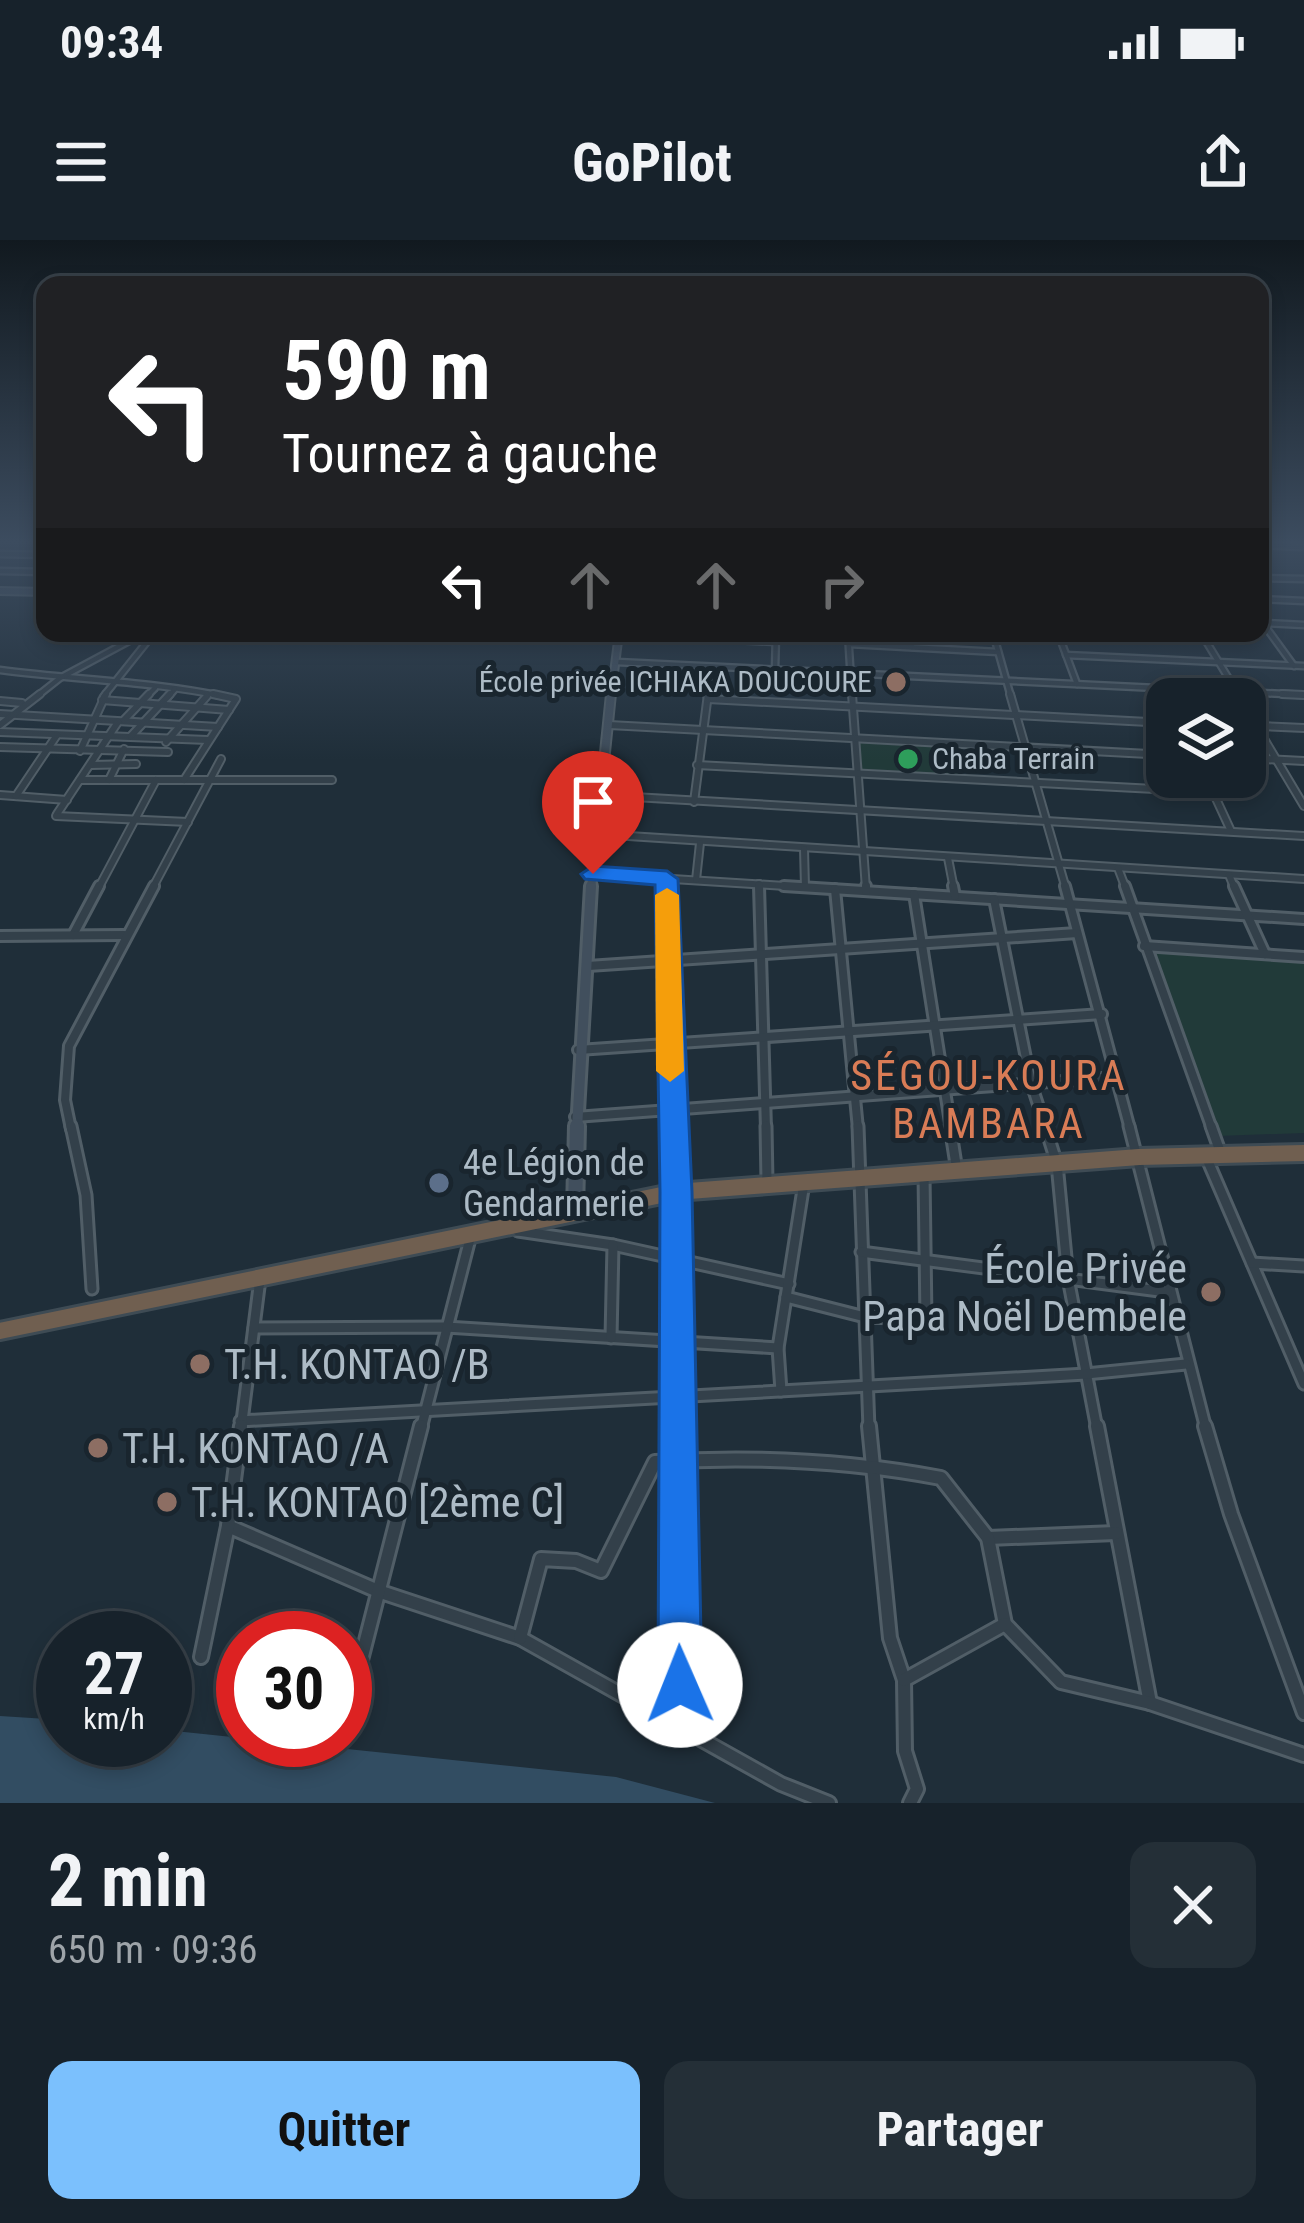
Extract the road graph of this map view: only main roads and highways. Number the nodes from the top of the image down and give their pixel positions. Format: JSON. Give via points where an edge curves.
{"nodes":[{"id":1,"x":1304,"y":1153,"type":"edge"},
{"id":2,"x":0,"y":1330,"type":"edge"}],
"edges":[{"from":1,"to":2,"type":"highway","via":[[1139,1157],[676,1192]]}]}
